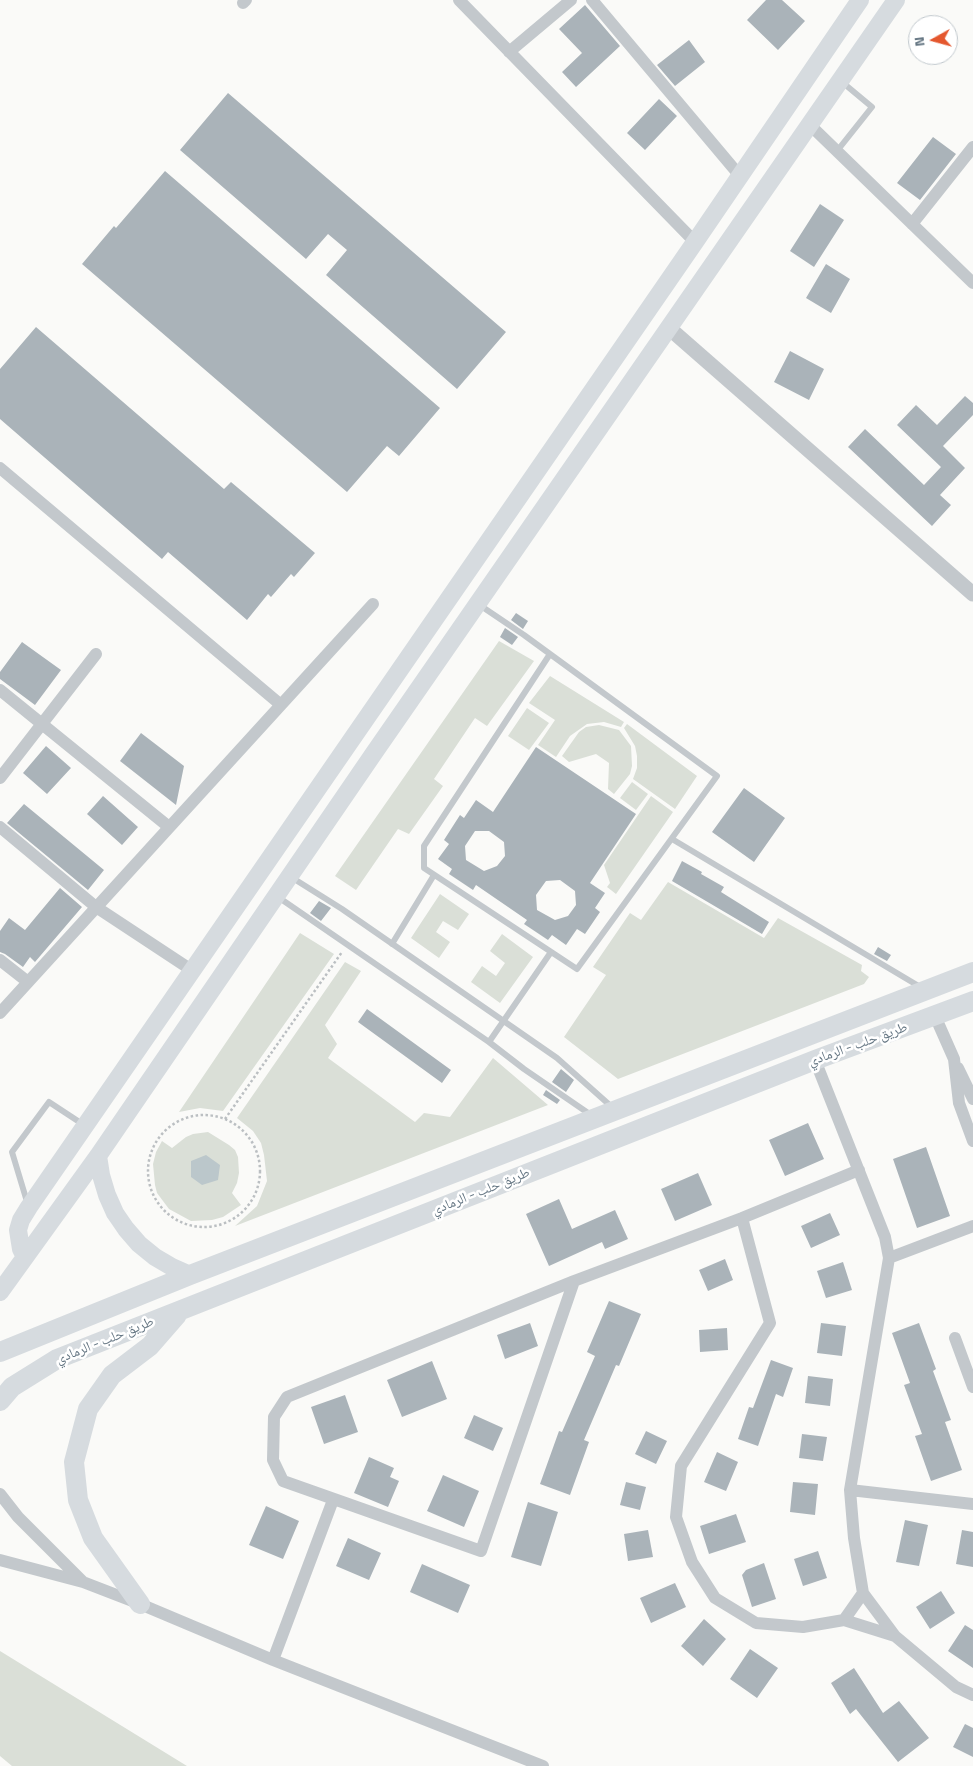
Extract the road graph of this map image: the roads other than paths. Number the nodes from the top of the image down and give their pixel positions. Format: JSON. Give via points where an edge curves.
{"nodes":[{"id":1,"x":459,"y":0,"type":"edge"},
{"id":2,"x":571,"y":0,"type":"edge"},
{"id":3,"x":592,"y":0,"type":"edge"},
{"id":4,"x":860,"y":0,"type":"edge"},
{"id":5,"x":896,"y":0,"type":"edge"},
{"id":6,"x":509,"y":52,"type":"junction"},
{"id":7,"x":840,"y":80,"type":"junction"},
{"id":8,"x":810,"y":125,"type":"junction"},
{"id":9,"x":973,"y":147,"type":"edge"},
{"id":10,"x":837,"y":151,"type":"junction"},
{"id":11,"x":755,"y":155,"type":"junction"},
{"id":12,"x":779,"y":170,"type":"junction"},
{"id":13,"x":740,"y":176,"type":"junction"},
{"id":14,"x":912,"y":224,"type":"junction"},
{"id":15,"x":696,"y":242,"type":"junction"},
{"id":16,"x":973,"y":283,"type":"edge"},
{"id":17,"x":669,"y":328,"type":"junction"},
{"id":18,"x":0,"y":468,"type":"edge"},
{"id":19,"x":973,"y":594,"type":"edge"},
{"id":20,"x":373,"y":604,"type":"dead end"},
{"id":21,"x":478,"y":604,"type":"junction"},
{"id":22,"x":96,"y":654,"type":"dead end"},
{"id":23,"x":550,"y":654,"type":"junction"},
{"id":24,"x":0,"y":690,"type":"edge"},
{"id":25,"x":281,"y":705,"type":"junction"},
{"id":26,"x":42,"y":724,"type":"junction"},
{"id":27,"x":0,"y":778,"type":"edge"},
{"id":28,"x":0,"y":827,"type":"edge"},
{"id":29,"x":169,"y":827,"type":"junction"},
{"id":30,"x":672,"y":840,"type":"junction"},
{"id":31,"x":434,"y":875,"type":"junction"},
{"id":32,"x":290,"y":876,"type":"junction"},
{"id":33,"x":276,"y":895,"type":"junction"},
{"id":34,"x":96,"y":908,"type":"junction"},
{"id":35,"x":392,"y":944,"type":"junction"},
{"id":36,"x":551,"y":952,"type":"junction"},
{"id":37,"x":0,"y":960,"type":"edge"},
{"id":38,"x":193,"y":971,"type":"junction"},
{"id":39,"x":973,"y":972,"type":"edge"},
{"id":40,"x":28,"y":982,"type":"junction"},
{"id":41,"x":926,"y":990,"type":"junction"},
{"id":42,"x":973,"y":1001,"type":"edge"},
{"id":43,"x":0,"y":1013,"type":"edge"},
{"id":44,"x":935,"y":1016,"type":"junction"},
{"id":45,"x":504,"y":1022,"type":"junction"},
{"id":46,"x":490,"y":1042,"type":"junction"},
{"id":47,"x":954,"y":1059,"type":"junction"},
{"id":48,"x":815,"y":1060,"type":"junction"},
{"id":49,"x":973,"y":1099,"type":"edge"},
{"id":50,"x":616,"y":1110,"type":"junction"},
{"id":51,"x":596,"y":1118,"type":"junction"},
{"id":52,"x":85,"y":1126,"type":"junction"},
{"id":53,"x":973,"y":1141,"type":"edge"},
{"id":54,"x":98,"y":1156,"type":"junction"},
{"id":55,"x":859,"y":1170,"type":"junction"},
{"id":56,"x":28,"y":1207,"type":"junction"},
{"id":57,"x":742,"y":1218,"type":"junction"},
{"id":58,"x":973,"y":1226,"type":"edge"},
{"id":59,"x":26,"y":1257,"type":"junction"},
{"id":60,"x":889,"y":1258,"type":"junction"},
{"id":61,"x":190,"y":1275,"type":"junction"},
{"id":62,"x":574,"y":1281,"type":"junction"},
{"id":63,"x":0,"y":1292,"type":"edge"},
{"id":64,"x":180,"y":1312,"type":"junction"},
{"id":65,"x":955,"y":1338,"type":"dead end"},
{"id":66,"x":0,"y":1352,"type":"edge"},
{"id":67,"x":973,"y":1388,"type":"edge"},
{"id":68,"x":0,"y":1401,"type":"edge"},
{"id":69,"x":850,"y":1490,"type":"junction"},
{"id":70,"x":0,"y":1494,"type":"edge"},
{"id":71,"x":333,"y":1500,"type":"junction"},
{"id":72,"x":973,"y":1504,"type":"edge"},
{"id":73,"x":0,"y":1560,"type":"edge"},
{"id":74,"x":83,"y":1582,"type":"junction"},
{"id":75,"x":863,"y":1593,"type":"junction"},
{"id":76,"x":140,"y":1604,"type":"junction"},
{"id":77,"x":844,"y":1620,"type":"junction"},
{"id":78,"x":895,"y":1636,"type":"junction"},
{"id":79,"x":273,"y":1660,"type":"junction"},
{"id":80,"x":973,"y":1695,"type":"edge"},
{"id":81,"x":543,"y":1766,"type":"edge"}],
"edges":[{"from":1,"to":6,"type":"street"},
{"from":2,"to":6,"type":"street"},
{"from":3,"to":13,"type":"street"},
{"from":4,"to":11,"type":"main road"},
{"from":5,"to":7,"type":"main road"},
{"from":6,"to":15,"type":"street"},
{"from":7,"to":8,"type":"main road"},
{"from":7,"to":10,"type":"lane","via":[[872,107]]},
{"from":8,"to":10,"type":"street"},
{"from":8,"to":12,"type":"main road"},
{"from":9,"to":14,"type":"street"},
{"from":10,"to":14,"type":"street"},
{"from":11,"to":12,"type":"main road"},
{"from":11,"to":13,"type":"main road"},
{"from":12,"to":17,"type":"main road"},
{"from":13,"to":15,"type":"main road"},
{"from":14,"to":16,"type":"street"},
{"from":15,"to":38,"type":"main road"},
{"from":17,"to":19,"type":"street"},
{"from":17,"to":21,"type":"main road"},
{"from":18,"to":25,"type":"street"},
{"from":20,"to":25,"type":"street"},
{"from":21,"to":23,"type":"lane"},
{"from":21,"to":32,"type":"main road"},
{"from":22,"to":26,"type":"street"},
{"from":23,"to":30,"type":"lane","via":[[717,776]]},
{"from":23,"to":31,"type":"lane","via":[[424,846],[424,868]]},
{"from":24,"to":26,"type":"street"},
{"from":25,"to":29,"type":"street"},
{"from":26,"to":27,"type":"street"},
{"from":26,"to":29,"type":"street"},
{"from":28,"to":34,"type":"street"},
{"from":29,"to":34,"type":"street"},
{"from":30,"to":36,"type":"lane","via":[[577,970]]},
{"from":30,"to":41,"type":"lane"},
{"from":31,"to":35,"type":"lane"},
{"from":31,"to":36,"type":"lane"},
{"from":32,"to":33,"type":"main road"},
{"from":32,"to":35,"type":"lane"},
{"from":33,"to":46,"type":"lane"},
{"from":33,"to":54,"type":"main road"},
{"from":34,"to":38,"type":"street"},
{"from":34,"to":40,"type":"street"},
{"from":35,"to":45,"type":"lane"},
{"from":36,"to":45,"type":"lane"},
{"from":37,"to":40,"type":"street"},
{"from":38,"to":52,"type":"main road"},
{"from":39,"to":41,"type":"highway","name":"طريق حلب - الرمادي"},
{"from":40,"to":43,"type":"street"},
{"from":41,"to":50,"type":"highway","name":"طريق حلب - الرمادي"},
{"from":42,"to":44,"type":"highway","name":"طريق حلب - الرمادي"},
{"from":44,"to":47,"type":"street"},
{"from":44,"to":48,"type":"highway","name":"طريق حلب - الرمادي"},
{"from":45,"to":46,"type":"lane"},
{"from":45,"to":50,"type":"lane","via":[[557,1058]]},
{"from":46,"to":51,"type":"lane"},
{"from":47,"to":49,"type":"street"},
{"from":47,"to":53,"type":"street","via":[[959,1103]]},
{"from":48,"to":55,"type":"street"},
{"from":48,"to":64,"type":"highway","name":"طريق حلب - الرمادي"},
{"from":50,"to":51,"type":"highway","name":"طريق حلب - الرمادي"},
{"from":51,"to":61,"type":"highway","name":"طريق حلب - الرمادي"},
{"from":52,"to":56,"type":"main road"},
{"from":52,"to":56,"type":"lane","via":[[49,1102],[12,1152]]},
{"from":54,"to":59,"type":"main road"},
{"from":54,"to":61,"type":"main road","via":[[107,1194],[126,1229],[154,1257]]},
{"from":55,"to":57,"type":"street"},
{"from":55,"to":60,"type":"street","via":[[886,1237]]},
{"from":56,"to":59,"type":"main road","via":[[18,1230],[21,1249]]},
{"from":57,"to":62,"type":"street"},
{"from":57,"to":77,"type":"street","via":[[770,1323],[681,1466],[676,1517],[692,1562],[715,1598],[756,1623],[803,1627]]},
{"from":58,"to":60,"type":"street"},
{"from":59,"to":63,"type":"main road"},
{"from":60,"to":69,"type":"street"},
{"from":61,"to":66,"type":"highway","name":"طريق حلب - الرمادي"},
{"from":62,"to":71,"type":"street","via":[[481,1551]]},
{"from":62,"to":71,"type":"street","via":[[287,1397],[274,1416],[273,1460],[279,1474],[283,1481]]},
{"from":64,"to":68,"type":"highway","name":"طريق حلب - الرمادي","via":[[57,1359],[12,1387]]},
{"from":64,"to":76,"type":"highway","via":[[150,1346],[112,1375],[88,1409],[74,1462],[78,1500],[93,1538]]},
{"from":65,"to":67,"type":"street"},
{"from":69,"to":72,"type":"street"},
{"from":69,"to":75,"type":"street"},
{"from":70,"to":74,"type":"street","via":[[18,1517]]},
{"from":71,"to":79,"type":"street"},
{"from":73,"to":74,"type":"street"},
{"from":74,"to":76,"type":"street"},
{"from":75,"to":77,"type":"street"},
{"from":75,"to":78,"type":"street"},
{"from":76,"to":79,"type":"street"},
{"from":77,"to":78,"type":"street"},
{"from":78,"to":80,"type":"street","via":[[956,1687]]},
{"from":79,"to":81,"type":"street"}]}
